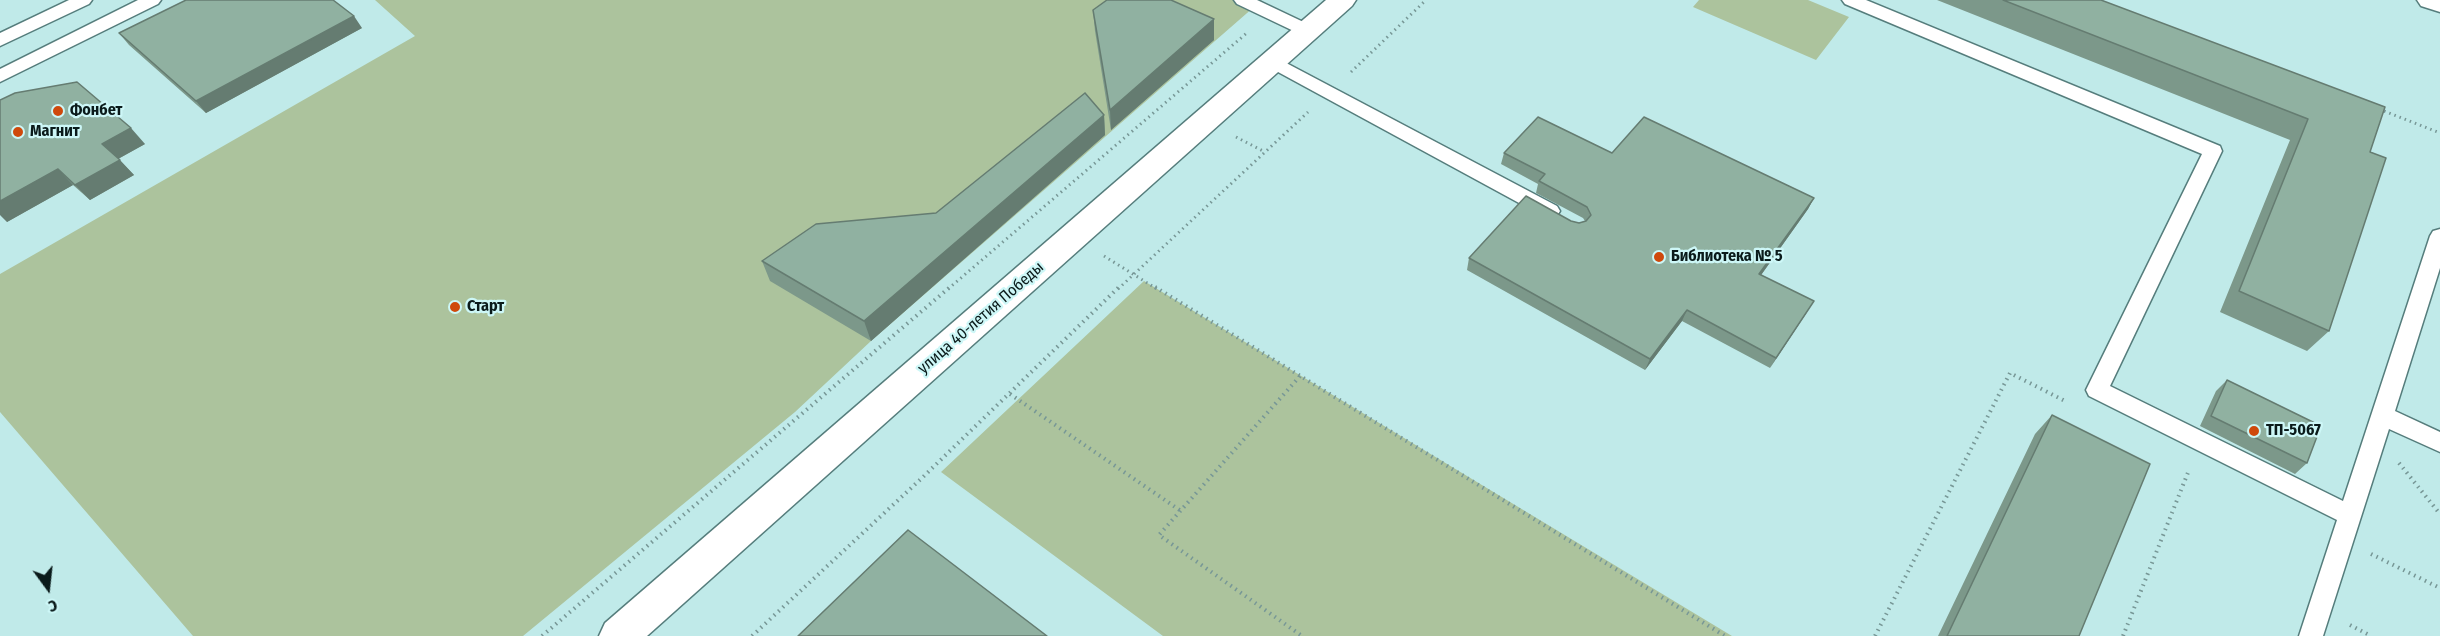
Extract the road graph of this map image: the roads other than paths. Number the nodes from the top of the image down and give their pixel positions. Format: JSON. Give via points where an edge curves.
{"nodes":[{"id":1,"x":83,"y":0,"type":"edge"},
{"id":2,"x":152,"y":0,"type":"edge"},
{"id":3,"x":1243,"y":0,"type":"edge"},
{"id":4,"x":1343,"y":0,"type":"edge"},
{"id":5,"x":1851,"y":0,"type":"edge"},
{"id":6,"x":2430,"y":0,"type":"edge"},
{"id":7,"x":2440,"y":3,"type":"edge"},
{"id":8,"x":1308,"y":31,"type":"junction"},
{"id":9,"x":2,"y":36,"type":"edge"},
{"id":10,"x":1273,"y":62,"type":"junction"},
{"id":11,"x":0,"y":76,"type":"edge"},
{"id":12,"x":1564,"y":219,"type":"edge"},
{"id":13,"x":2440,"y":236,"type":"edge"},
{"id":14,"x":2433,"y":285,"type":"edge"},
{"id":15,"x":2379,"y":425,"type":"junction"},
{"id":16,"x":2440,"y":442,"type":"edge"},
{"id":17,"x":2349,"y":515,"type":"junction"},
{"id":18,"x":619,"y":636,"type":"edge"},
{"id":19,"x":2311,"y":636,"type":"edge"}],
"edges":[{"from":1,"to":9,"type":"lane"},
{"from":2,"to":11,"type":"lane"},
{"from":3,"to":8,"type":"lane"},
{"from":4,"to":8,"type":"street","name":"улица 40-летия Победы"},
{"from":5,"to":17,"type":"lane","via":[[2213,151],[2097,390]]},
{"from":6,"to":7,"type":"street"},
{"from":8,"to":10,"type":"street","name":"улица 40-летия Победы"},
{"from":10,"to":12,"type":"lane"},
{"from":10,"to":18,"type":"street","name":"улица 40-летия Победы"},
{"from":13,"to":14,"type":"lane"},
{"from":14,"to":15,"type":"lane"},
{"from":15,"to":16,"type":"lane"},
{"from":15,"to":17,"type":"lane"},
{"from":17,"to":19,"type":"lane"}]}
